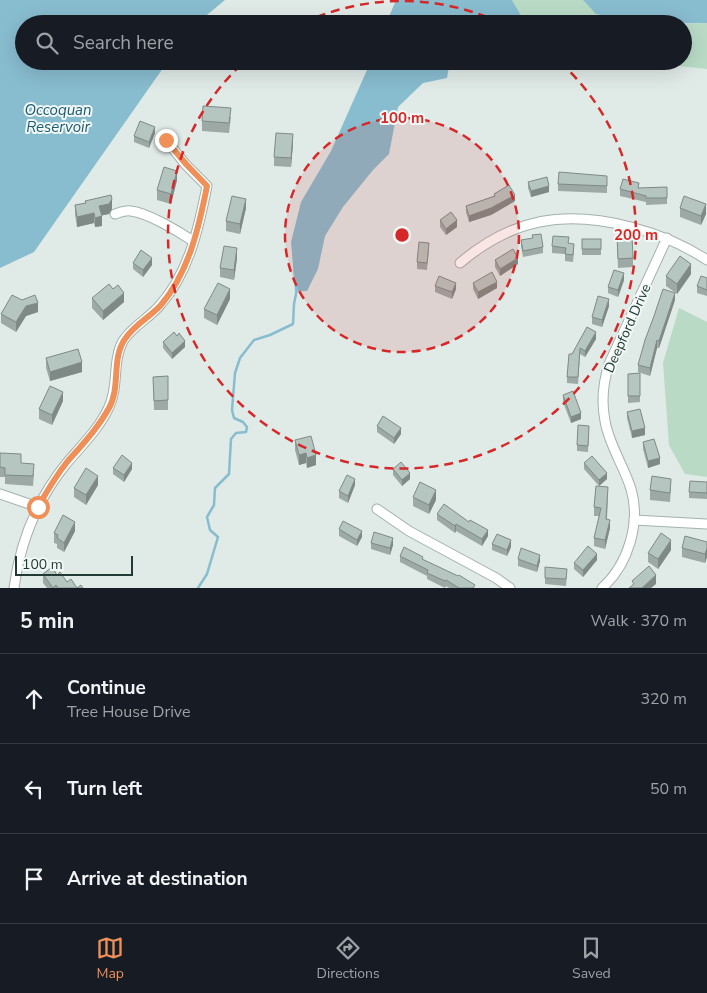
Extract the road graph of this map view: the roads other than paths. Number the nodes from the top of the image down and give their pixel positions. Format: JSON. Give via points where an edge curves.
{"nodes":[{"id":1,"x":166,"y":140,"type":"dead end"},
{"id":2,"x":116,"y":214,"type":"dead end"},
{"id":3,"x":667,"y":238,"type":"junction"},
{"id":4,"x":193,"y":241,"type":"junction"},
{"id":5,"x":707,"y":260,"type":"edge"},
{"id":6,"x":460,"y":263,"type":"dead end"},
{"id":7,"x":0,"y":494,"type":"edge"},
{"id":8,"x":38,"y":507,"type":"junction"},
{"id":9,"x":377,"y":510,"type":"dead end"},
{"id":10,"x":634,"y":520,"type":"junction"},
{"id":11,"x":707,"y":524,"type":"edge"},
{"id":12,"x":14,"y":588,"type":"edge"},
{"id":13,"x":510,"y":588,"type":"edge"},
{"id":14,"x":602,"y":588,"type":"edge"}],
"edges":[{"from":1,"to":4,"type":"street","via":[[207,186]]},
{"from":2,"to":4,"type":"street","via":[[138,212]]},
{"from":3,"to":5,"type":"street"},
{"from":3,"to":6,"type":"street","via":[[610,222],[574,218],[552,220],[504,234]]},
{"from":3,"to":10,"type":"street","name":"Deepford Drive","via":[[609,364],[603,390],[605,422],[631,490]]},
{"from":4,"to":8,"type":"street","via":[[170,292],[149,317],[130,332],[120,347],[110,406],[59,473]]},
{"from":7,"to":8,"type":"street"},
{"from":8,"to":12,"type":"street","via":[[22,547]]},
{"from":9,"to":13,"type":"street"},
{"from":10,"to":11,"type":"street"},
{"from":10,"to":14,"type":"street","name":"Deepford Drive","via":[[622,562]]}]}
